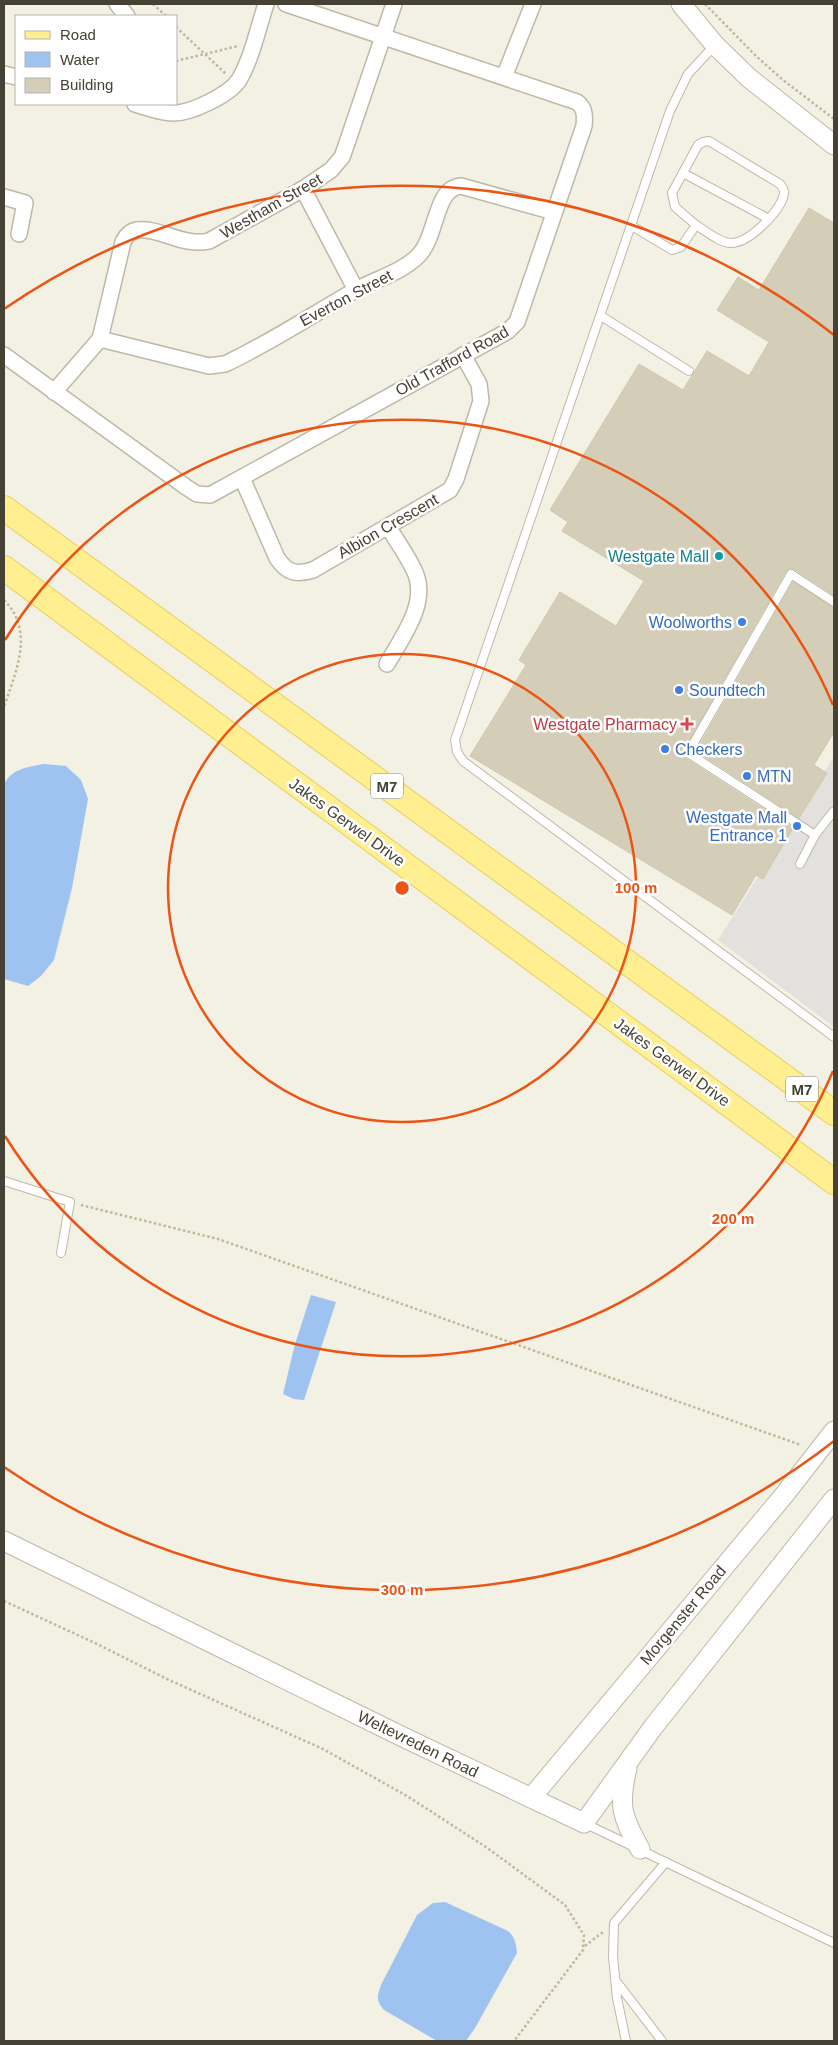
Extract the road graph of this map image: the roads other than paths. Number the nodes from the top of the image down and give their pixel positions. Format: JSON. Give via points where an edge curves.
{"nodes":[{"id":1,"x":117,"y":4,"type":"edge"},
{"id":2,"x":266,"y":4,"type":"edge"},
{"id":3,"x":286,"y":4,"type":"edge"},
{"id":4,"x":394,"y":4,"type":"edge"},
{"id":5,"x":533,"y":4,"type":"edge"},
{"id":6,"x":681,"y":4,"type":"edge"},
{"id":7,"x":126,"y":15,"type":"edge"},
{"id":8,"x":383,"y":36,"type":"junction"},
{"id":9,"x":715,"y":45,"type":"junction"},
{"id":10,"x":504,"y":77,"type":"junction"},
{"id":11,"x":139,"y":105,"type":"edge"},
{"id":12,"x":834,"y":145,"type":"edge"},
{"id":13,"x":683,"y":173,"type":"junction"},
{"id":14,"x":303,"y":189,"type":"junction"},
{"id":15,"x":4,"y":197,"type":"edge"},
{"id":16,"x":554,"y":212,"type":"junction"},
{"id":17,"x":769,"y":219,"type":"junction"},
{"id":18,"x":696,"y":225,"type":"junction"},
{"id":19,"x":632,"y":226,"type":"junction"},
{"id":20,"x":19,"y":234,"type":"dead end"},
{"id":21,"x":356,"y":290,"type":"junction"},
{"id":22,"x":601,"y":316,"type":"junction"},
{"id":23,"x":100,"y":339,"type":"junction"},
{"id":24,"x":4,"y":355,"type":"edge"},
{"id":25,"x":463,"y":355,"type":"junction"},
{"id":26,"x":689,"y":371,"type":"dead end"},
{"id":27,"x":54,"y":392,"type":"junction"},
{"id":28,"x":242,"y":478,"type":"junction"},
{"id":29,"x":4,"y":508,"type":"edge"},
{"id":30,"x":388,"y":527,"type":"junction"},
{"id":31,"x":4,"y":568,"type":"edge"},
{"id":32,"x":834,"y":602,"type":"edge"},
{"id":33,"x":387,"y":664,"type":"dead end"},
{"id":34,"x":833,"y":812,"type":"dead end"},
{"id":35,"x":815,"y":835,"type":"junction"},
{"id":36,"x":800,"y":864,"type":"dead end"},
{"id":37,"x":834,"y":1037,"type":"edge"},
{"id":38,"x":834,"y":1113,"type":"edge"},
{"id":39,"x":4,"y":1181,"type":"edge"},
{"id":40,"x":834,"y":1182,"type":"edge"},
{"id":41,"x":61,"y":1253,"type":"dead end"},
{"id":42,"x":834,"y":1431,"type":"edge"},
{"id":43,"x":834,"y":1499,"type":"edge"},
{"id":44,"x":4,"y":1541,"type":"edge"},
{"id":45,"x":630,"y":1760,"type":"junction"},
{"id":46,"x":531,"y":1798,"type":"junction"},
{"id":47,"x":584,"y":1823,"type":"junction"},
{"id":48,"x":640,"y":1850,"type":"junction"},
{"id":49,"x":666,"y":1862,"type":"junction"},
{"id":50,"x":834,"y":1943,"type":"edge"},
{"id":51,"x":616,"y":1981,"type":"junction"},
{"id":52,"x":626,"y":2041,"type":"edge"},
{"id":53,"x":662,"y":2041,"type":"edge"}],
"edges":[{"from":1,"to":7,"type":"street"},
{"from":2,"to":11,"type":"street","via":[[244,70],[236,84],[198,108],[176,113]]},
{"from":3,"to":8,"type":"street","name":"Old Trafford Road"},
{"from":4,"to":8,"type":"street","name":"Westham Street"},
{"from":5,"to":10,"type":"street"},
{"from":6,"to":9,"type":"street"},
{"from":8,"to":10,"type":"street","name":"Old Trafford Road"},
{"from":8,"to":14,"type":"street","name":"Westham Street","via":[[342,157],[332,170]]},
{"from":9,"to":12,"type":"street","via":[[749,78]]},
{"from":9,"to":19,"type":"lane","via":[[681,86]]},
{"from":10,"to":16,"type":"street","name":"Old Trafford Road","via":[[577,102],[584,110],[584,126]]},
{"from":13,"to":17,"type":"lane"},
{"from":13,"to":17,"type":"lane","via":[[698,145],[709,141],[784,189],[784,196]]},
{"from":13,"to":18,"type":"lane","via":[[672,193],[673,204]]},
{"from":14,"to":21,"type":"street"},
{"from":14,"to":23,"type":"street","name":"Westham Street","via":[[204,242],[140,229],[128,234],[123,242]]},
{"from":15,"to":20,"type":"street","via":[[25,203]]},
{"from":16,"to":21,"type":"street","name":"Everton Street","via":[[454,186],[443,197],[430,238],[418,256]]},
{"from":16,"to":25,"type":"street","name":"Old Trafford Road","via":[[517,322],[508,331]]},
{"from":17,"to":18,"type":"lane","via":[[755,233],[734,243]]},
{"from":18,"to":19,"type":"lane","via":[[681,247],[674,250]]},
{"from":19,"to":22,"type":"lane"},
{"from":21,"to":23,"type":"street","name":"Everton Street","via":[[218,366]]},
{"from":22,"to":26,"type":"lane"},
{"from":22,"to":37,"type":"lane","via":[[455,740],[457,752],[463,761]]},
{"from":23,"to":27,"type":"street","name":"Westham Street"},
{"from":24,"to":27,"type":"street","name":"Old Trafford Road"},
{"from":25,"to":28,"type":"street","name":"Old Trafford Road"},
{"from":25,"to":30,"type":"street","name":"Albion Crescent","via":[[479,384],[481,401],[456,479],[446,493]]},
{"from":27,"to":28,"type":"street","name":"Old Trafford Road","via":[[198,494],[210,495]]},
{"from":28,"to":30,"type":"street","name":"Albion Crescent","via":[[276,558],[288,572],[313,570]]},
{"from":29,"to":38,"type":"main road","number":"M7"},
{"from":30,"to":33,"type":"street","via":[[415,571],[419,592],[411,621]]},
{"from":31,"to":40,"type":"main road","name":"Jakes Gerwel Drive"},
{"from":32,"to":35,"type":"lane","via":[[791,574],[688,753]]},
{"from":34,"to":35,"type":"lane"},
{"from":35,"to":36,"type":"lane"},
{"from":39,"to":41,"type":"lane","via":[[70,1202]]},
{"from":42,"to":46,"type":"street","name":"Morgenster Road"},
{"from":43,"to":45,"type":"street"},
{"from":44,"to":46,"type":"street","name":"Weltevreden Road"},
{"from":45,"to":47,"type":"street"},
{"from":45,"to":48,"type":"street","via":[[621,1797],[622,1809]]},
{"from":46,"to":47,"type":"street","name":"Weltevreden Road"},
{"from":47,"to":48,"type":"lane","name":"Weltevreden Road"},
{"from":48,"to":49,"type":"lane","name":"Weltevreden Road"},
{"from":49,"to":50,"type":"lane","name":"Weltevreden Road"},
{"from":49,"to":51,"type":"lane","via":[[614,1924]]},
{"from":51,"to":52,"type":"lane"},
{"from":51,"to":53,"type":"lane"}]}
